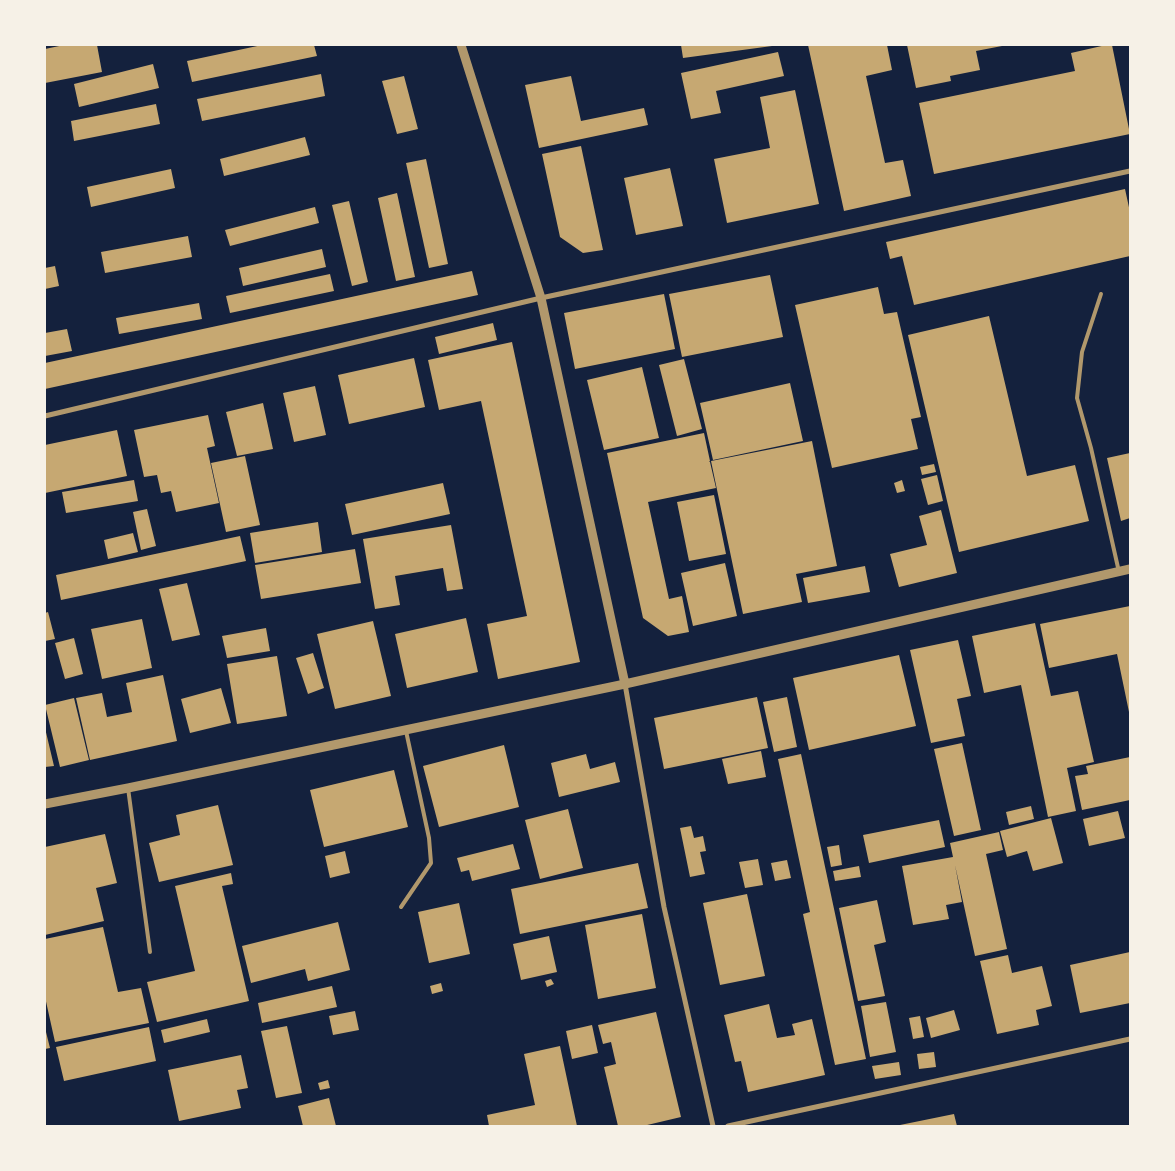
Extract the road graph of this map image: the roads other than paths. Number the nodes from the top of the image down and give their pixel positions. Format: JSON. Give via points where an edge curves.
{"nodes":[{"id":1,"x":461,"y":45,"type":"edge"},
{"id":2,"x":1130,"y":171,"type":"edge"},
{"id":3,"x":1101,"y":294,"type":"dead end"},
{"id":4,"x":541,"y":298,"type":"junction"},
{"id":5,"x":45,"y":416,"type":"edge"},
{"id":6,"x":1130,"y":569,"type":"edge"},
{"id":7,"x":1119,"y":572,"type":"junction"},
{"id":8,"x":625,"y":684,"type":"junction"},
{"id":9,"x":406,"y":730,"type":"junction"},
{"id":10,"x":128,"y":788,"type":"junction"},
{"id":11,"x":45,"y":804,"type":"edge"},
{"id":12,"x":400,"y":907,"type":"dead end"},
{"id":13,"x":150,"y":952,"type":"dead end"},
{"id":14,"x":1130,"y":1038,"type":"edge"},
{"id":15,"x":713,"y":1126,"type":"edge"},
{"id":16,"x":728,"y":1126,"type":"edge"}],
"edges":[{"from":1,"to":4,"type":"street"},
{"from":2,"to":4,"type":"street"},
{"from":3,"to":7,"type":"lane","via":[[1082,352],[1077,398]]},
{"from":4,"to":5,"type":"street"},
{"from":4,"to":8,"type":"street"},
{"from":6,"to":7,"type":"street"},
{"from":7,"to":8,"type":"street"},
{"from":8,"to":9,"type":"street"},
{"from":8,"to":15,"type":"street","via":[[664,907]]},
{"from":9,"to":10,"type":"street"},
{"from":9,"to":12,"type":"lane","via":[[429,838],[431,863]]},
{"from":10,"to":11,"type":"street"},
{"from":10,"to":13,"type":"lane"},
{"from":14,"to":16,"type":"street"}]}
